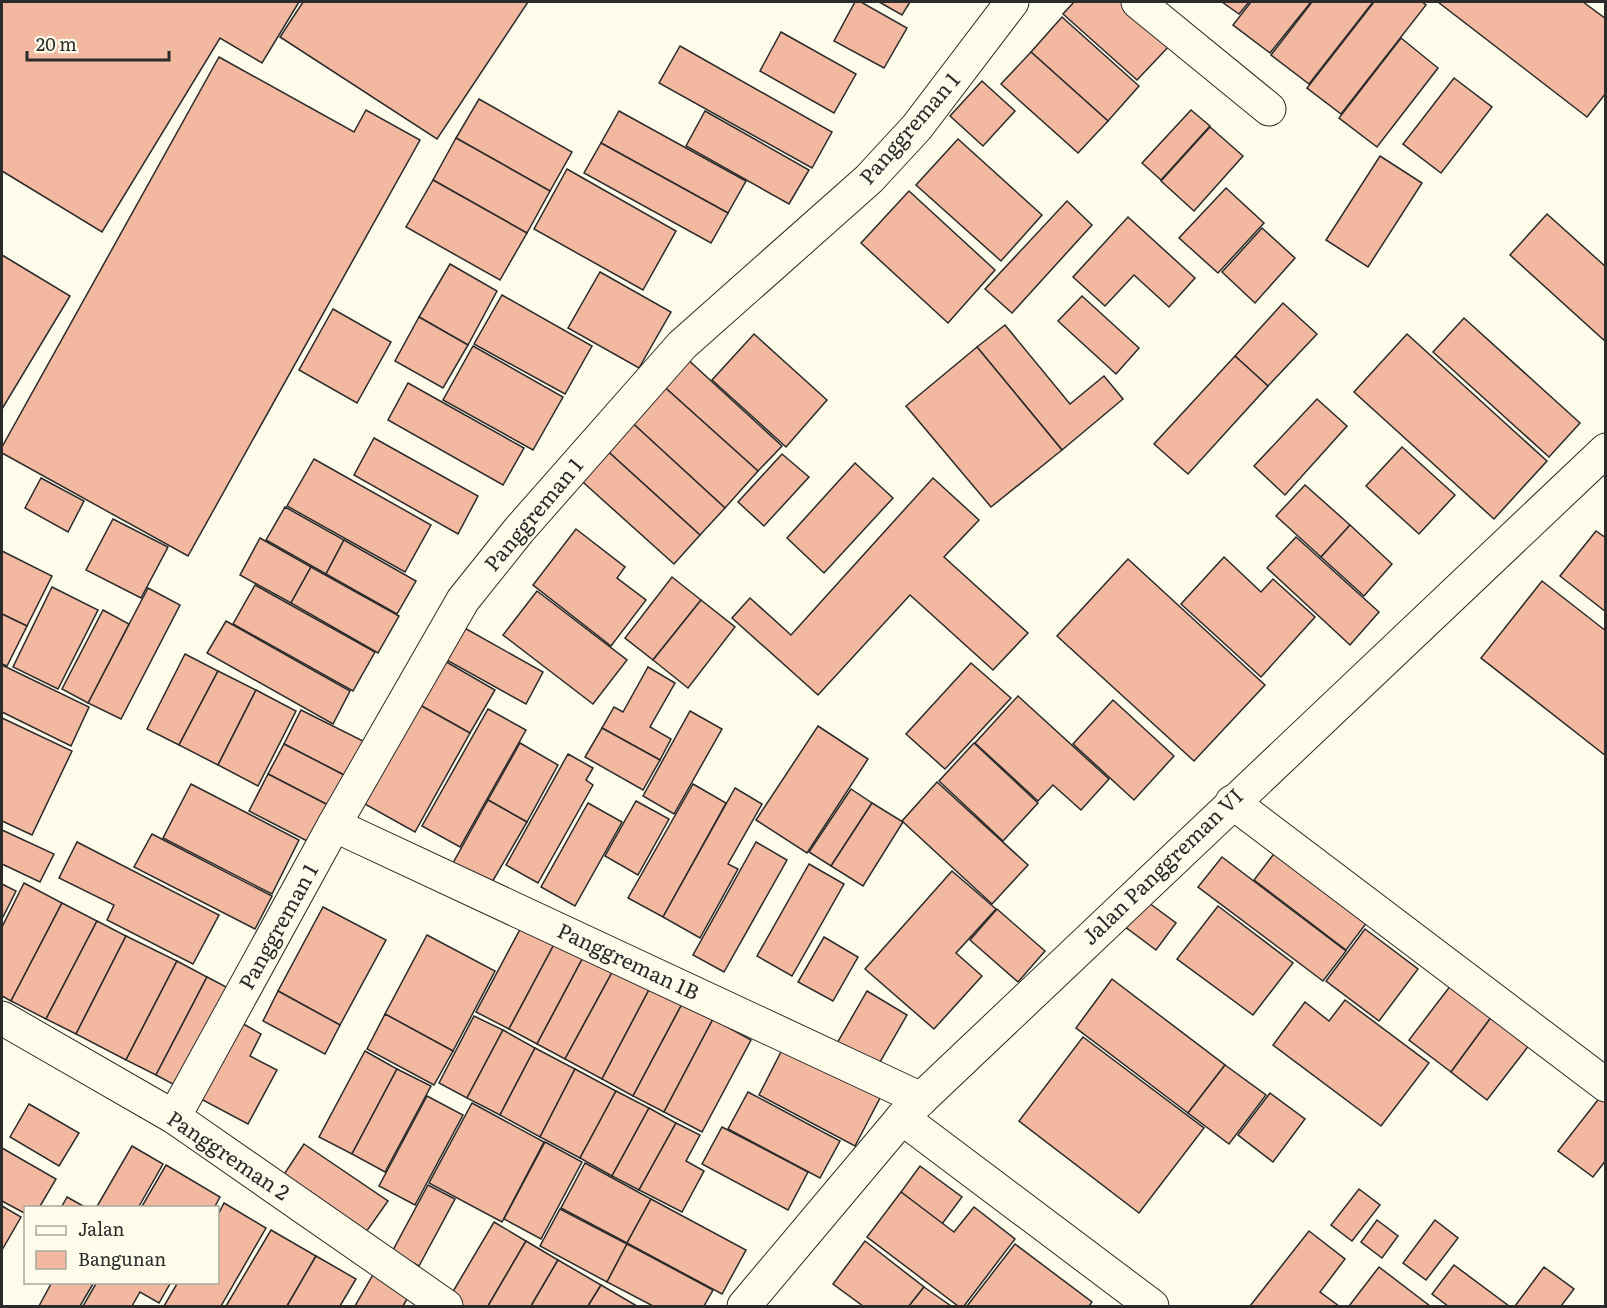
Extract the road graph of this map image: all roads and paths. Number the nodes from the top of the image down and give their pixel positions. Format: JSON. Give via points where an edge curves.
{"nodes":[{"id":1,"x":1012,"y":2,"type":"edge"},
{"id":2,"x":1138,"y":2,"type":"edge"},
{"id":3,"x":1269,"y":108,"type":"dead end"},
{"id":4,"x":1605,"y":450,"type":"edge"},
{"id":5,"x":1232,"y":802,"type":"junction"},
{"id":6,"x":334,"y":825,"type":"junction"},
{"id":7,"x":2,"y":1018,"type":"edge"},
{"id":8,"x":1605,"y":1085,"type":"edge"},
{"id":9,"x":911,"y":1109,"type":"junction"},
{"id":10,"x":174,"y":1117,"type":"junction"},
{"id":11,"x":446,"y":1306,"type":"edge"},
{"id":12,"x":744,"y":1306,"type":"edge"},
{"id":13,"x":1152,"y":1306,"type":"edge"}],
"edges":[{"from":1,"to":6,"type":"street","name":"Panggreman 1","via":[[917,127],[869,179],[682,345],[519,530],[464,600]]},
{"from":2,"to":3,"type":"street"},
{"from":4,"to":5,"type":"street","name":"Jalan Panggreman VI"},
{"from":5,"to":8,"type":"street"},
{"from":5,"to":9,"type":"street","name":"Jalan Panggreman VI"},
{"from":6,"to":9,"type":"street","name":"Panggreman 1B"},
{"from":6,"to":10,"type":"street","name":"Panggreman 1"},
{"from":7,"to":10,"type":"street","name":"Panggreman 2"},
{"from":9,"to":12,"type":"street","name":"Jalan Panggreman VI"},
{"from":9,"to":13,"type":"street","name":"Panggreman 1B"},
{"from":10,"to":11,"type":"street","name":"Panggreman 2"}]}
